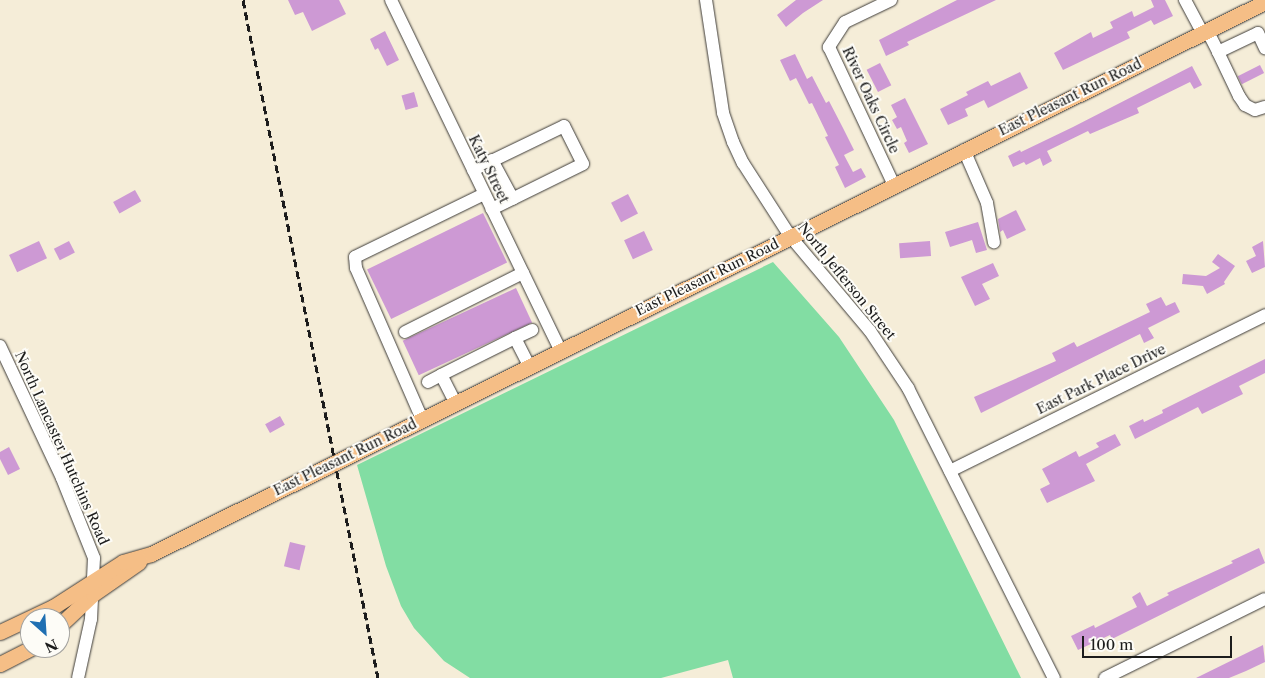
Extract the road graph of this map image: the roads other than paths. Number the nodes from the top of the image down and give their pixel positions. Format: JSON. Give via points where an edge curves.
{"nodes":[{"id":1,"x":391,"y":0,"type":"edge"},
{"id":2,"x":706,"y":0,"type":"edge"},
{"id":3,"x":892,"y":0,"type":"edge"},
{"id":4,"x":1186,"y":0,"type":"edge"},
{"id":5,"x":1265,"y":2,"type":"edge"},
{"id":6,"x":1205,"y":31,"type":"junction"},
{"id":7,"x":1265,"y":48,"type":"edge"},
{"id":8,"x":1218,"y":52,"type":"junction"},
{"id":9,"x":1265,"y":107,"type":"edge"},
{"id":10,"x":964,"y":150,"type":"junction"},
{"id":11,"x":492,"y":160,"type":"junction"},
{"id":12,"x":473,"y":170,"type":"junction"},
{"id":13,"x":894,"y":185,"type":"junction"},
{"id":14,"x":484,"y":194,"type":"junction"},
{"id":15,"x":513,"y":199,"type":"junction"},
{"id":16,"x":492,"y":209,"type":"junction"},
{"id":17,"x":790,"y":236,"type":"junction"},
{"id":18,"x":994,"y":242,"type":"dead end"},
{"id":19,"x":522,"y":273,"type":"junction"},
{"id":20,"x":1265,"y":315,"type":"edge"},
{"id":21,"x":532,"y":330,"type":"dead end"},
{"id":22,"x":405,"y":332,"type":"dead end"},
{"id":23,"x":516,"y":338,"type":"junction"},
{"id":24,"x":0,"y":346,"type":"edge"},
{"id":25,"x":560,"y":350,"type":"junction"},
{"id":26,"x":529,"y":366,"type":"junction"},
{"id":27,"x":441,"y":375,"type":"junction"},
{"id":28,"x":428,"y":382,"type":"dead end"},
{"id":29,"x":455,"y":402,"type":"junction"},
{"id":30,"x":422,"y":419,"type":"junction"},
{"id":31,"x":950,"y":471,"type":"junction"},
{"id":32,"x":93,"y":588,"type":"junction"},
{"id":33,"x":1265,"y":599,"type":"edge"},
{"id":34,"x":70,"y":614,"type":"edge"},
{"id":35,"x":0,"y":632,"type":"edge"},
{"id":36,"x":20,"y":654,"type":"edge"},
{"id":37,"x":0,"y":664,"type":"edge"},
{"id":38,"x":78,"y":678,"type":"edge"},
{"id":39,"x":1054,"y":678,"type":"edge"},
{"id":40,"x":1105,"y":678,"type":"edge"}],
"edges":[{"from":1,"to":12,"type":"street","name":"Katy Street"},
{"from":2,"to":17,"type":"street","name":"North Jefferson Street","via":[[723,113],[732,142]]},
{"from":3,"to":13,"type":"street","name":"River Oaks Circle","via":[[845,22],[829,47]]},
{"from":4,"to":6,"type":"street"},
{"from":5,"to":6,"type":"main road","name":"East Pleasant Run Road"},
{"from":6,"to":8,"type":"street"},
{"from":6,"to":10,"type":"main road","name":"East Pleasant Run Road"},
{"from":7,"to":8,"type":"street","via":[[1258,33]]},
{"from":8,"to":9,"type":"street","via":[[1245,105],[1255,110]]},
{"from":10,"to":13,"type":"main road","name":"East Pleasant Run Road"},
{"from":10,"to":18,"type":"street","via":[[987,203]]},
{"from":11,"to":12,"type":"street"},
{"from":11,"to":15,"type":"street"},
{"from":11,"to":15,"type":"street","via":[[564,126],[582,164]]},
{"from":12,"to":14,"type":"street","name":"Katy Street"},
{"from":13,"to":17,"type":"main road","name":"East Pleasant Run Road"},
{"from":14,"to":16,"type":"street","name":"Katy Street"},
{"from":14,"to":30,"type":"street","via":[[355,257],[356,268]]},
{"from":15,"to":16,"type":"street"},
{"from":16,"to":19,"type":"street","name":"Katy Street"},
{"from":17,"to":25,"type":"main road","name":"East Pleasant Run Road"},
{"from":17,"to":31,"type":"street","name":"North Jefferson Street","via":[[885,352],[921,411]]},
{"from":19,"to":22,"type":"street"},
{"from":19,"to":25,"type":"street","name":"Katy Street"},
{"from":20,"to":31,"type":"street","name":"East Park Place Drive"},
{"from":21,"to":23,"type":"street"},
{"from":23,"to":26,"type":"street"},
{"from":23,"to":27,"type":"street"},
{"from":24,"to":32,"type":"street","name":"North Lancaster Hutchins Road","via":[[78,514],[94,558]]},
{"from":25,"to":26,"type":"main road","name":"East Pleasant Run Road"},
{"from":26,"to":29,"type":"main road","name":"East Pleasant Run Road"},
{"from":27,"to":28,"type":"street"},
{"from":27,"to":29,"type":"street"},
{"from":29,"to":30,"type":"main road","name":"East Pleasant Run Road"},
{"from":30,"to":32,"type":"main road","name":"East Pleasant Run Road","via":[[150,554],[123,562]]},
{"from":31,"to":39,"type":"street","name":"North Jefferson Street"},
{"from":32,"to":34,"type":"main road","name":"East Pleasant Run Road"},
{"from":32,"to":35,"type":"main road","name":"East Pleasant Run Road"},
{"from":32,"to":38,"type":"street","name":"North Lancaster Hutchins Road","via":[[91,619]]},
{"from":33,"to":40,"type":"street"},
{"from":36,"to":37,"type":"main road"}]}
